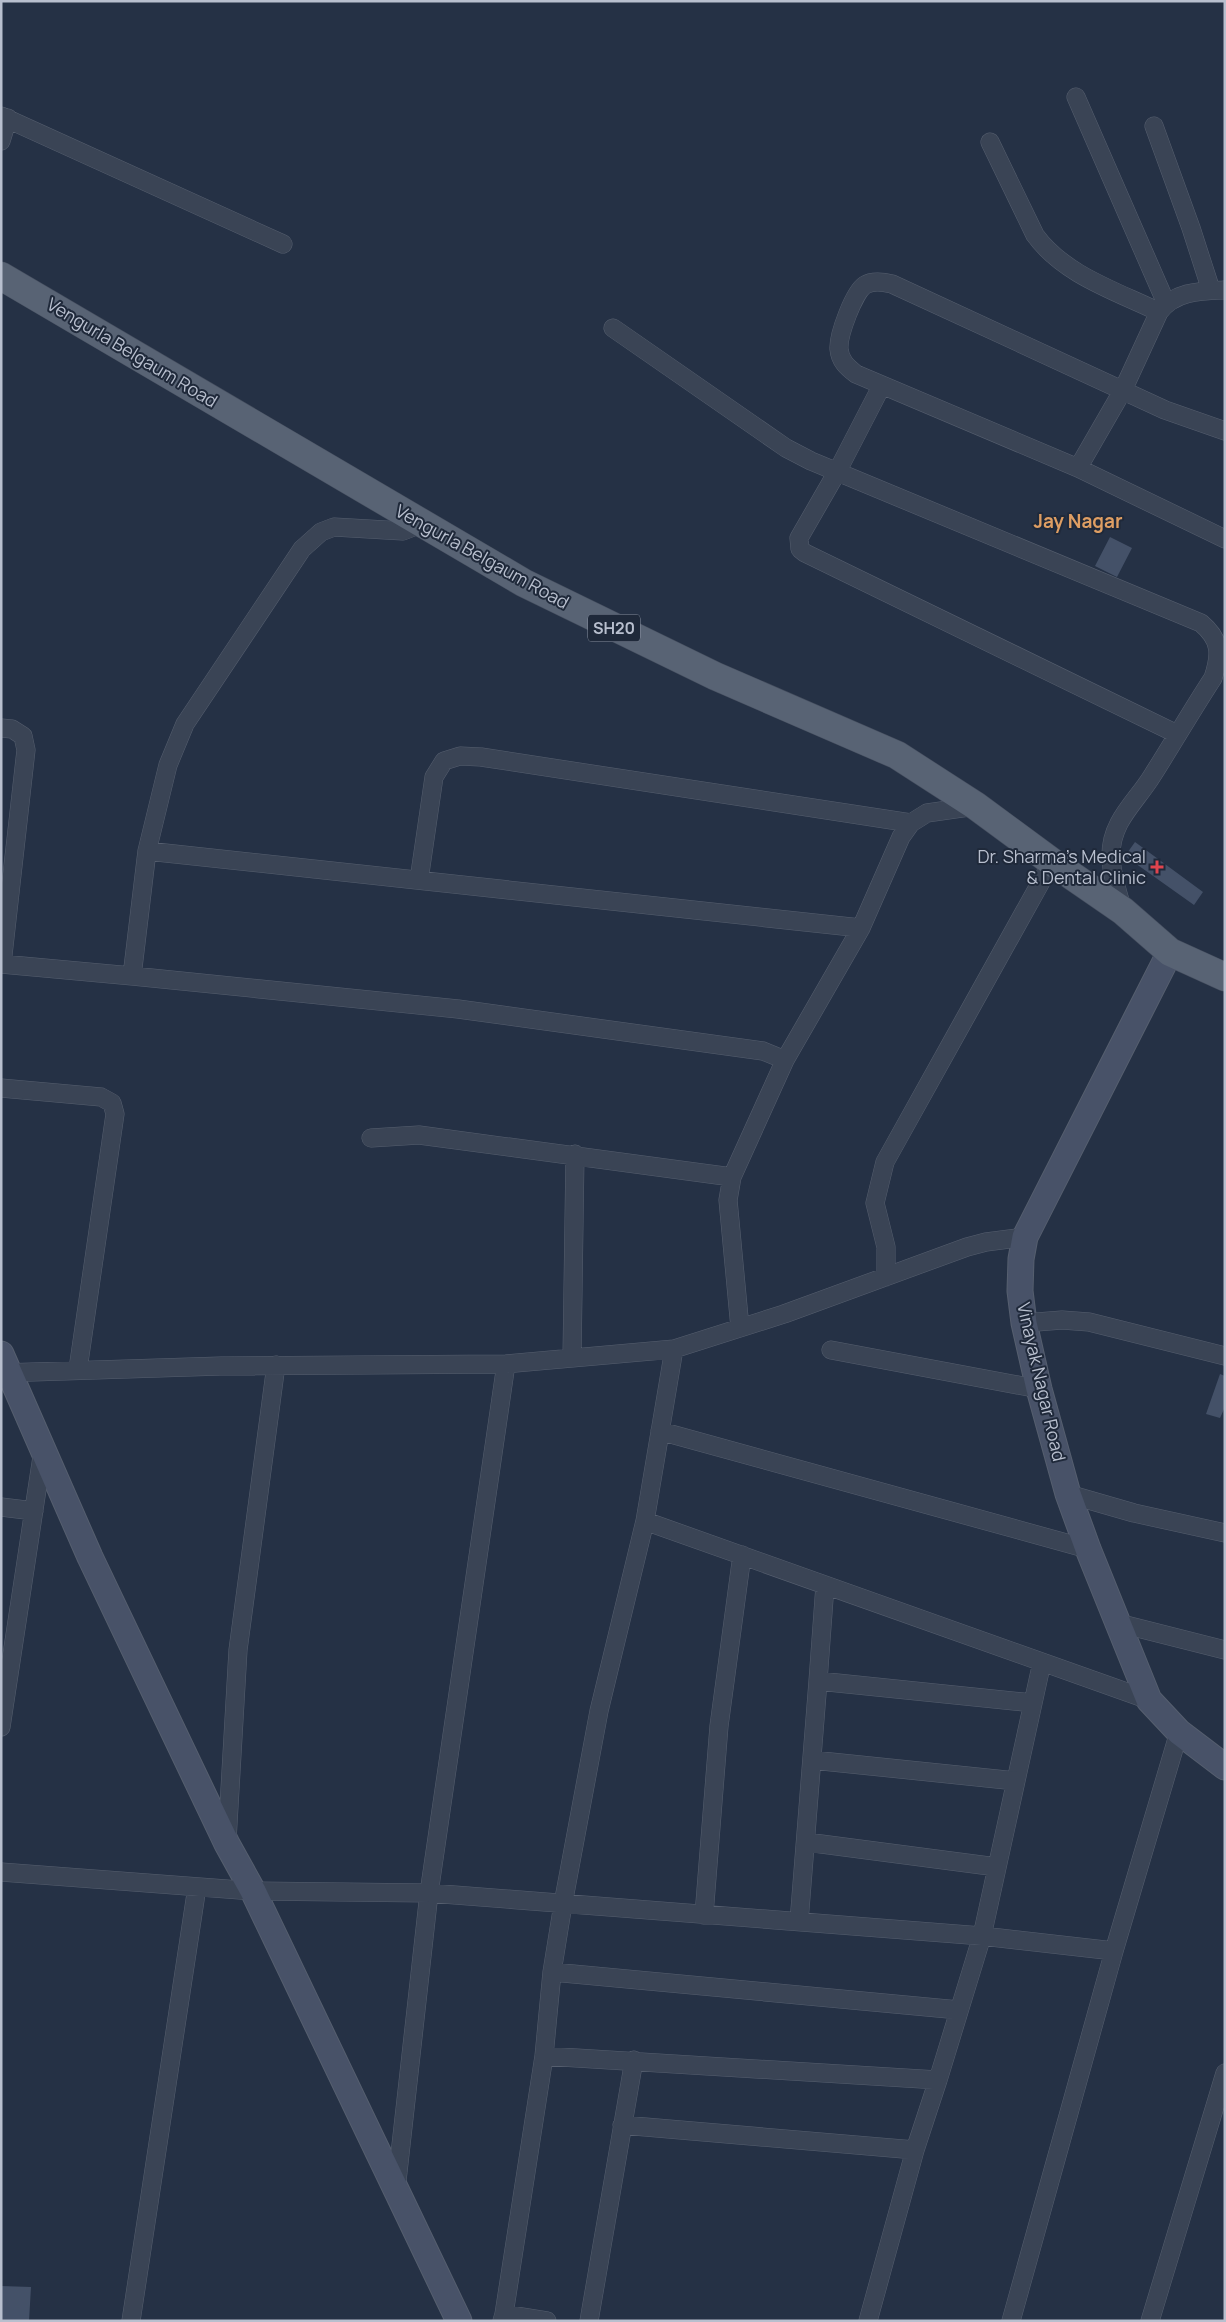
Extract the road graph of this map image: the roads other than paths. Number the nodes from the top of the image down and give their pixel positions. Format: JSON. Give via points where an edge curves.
{"nodes":[{"id":1,"x":1076,"y":97,"type":"dead end"},
{"id":2,"x":4,"y":117,"type":"edge"},
{"id":3,"x":1154,"y":126,"type":"dead end"},
{"id":4,"x":1,"y":141,"type":"edge"},
{"id":5,"x":990,"y":142,"type":"dead end"},
{"id":6,"x":284,"y":244,"type":"dead end"},
{"id":7,"x":1,"y":276,"type":"edge"},
{"id":8,"x":1218,"y":290,"type":"edge"},
{"id":9,"x":1162,"y":307,"type":"junction"},
{"id":10,"x":613,"y":328,"type":"dead end"},
{"id":11,"x":882,"y":385,"type":"junction"},
{"id":12,"x":1123,"y":390,"type":"junction"},
{"id":13,"x":1225,"y":431,"type":"edge"},
{"id":14,"x":1078,"y":468,"type":"junction"},
{"id":15,"x":837,"y":472,"type":"junction"},
{"id":16,"x":421,"y":524,"type":"junction"},
{"id":17,"x":1225,"y":539,"type":"edge"},
{"id":18,"x":1,"y":728,"type":"edge"},
{"id":19,"x":1177,"y":734,"type":"junction"},
{"id":20,"x":976,"y":806,"type":"junction"},
{"id":21,"x":911,"y":823,"type":"junction"},
{"id":22,"x":8,"y":844,"type":"edge"},
{"id":23,"x":147,"y":851,"type":"junction"},
{"id":24,"x":1052,"y":862,"type":"junction"},
{"id":25,"x":419,"y":880,"type":"junction"},
{"id":26,"x":1123,"y":911,"type":"junction"},
{"id":27,"x":861,"y":928,"type":"junction"},
{"id":28,"x":1170,"y":952,"type":"junction"},
{"id":29,"x":2,"y":964,"type":"edge"},
{"id":30,"x":132,"y":976,"type":"junction"},
{"id":31,"x":1225,"y":977,"type":"edge"},
{"id":32,"x":785,"y":1060,"type":"junction"},
{"id":33,"x":1,"y":1088,"type":"edge"},
{"id":34,"x":371,"y":1138,"type":"dead end"},
{"id":35,"x":575,"y":1154,"type":"junction"},
{"id":36,"x":732,"y":1177,"type":"junction"},
{"id":37,"x":1025,"y":1237,"type":"junction"},
{"id":38,"x":886,"y":1277,"type":"junction"},
{"id":39,"x":1024,"y":1323,"type":"junction"},
{"id":40,"x":740,"y":1328,"type":"junction"},
{"id":41,"x":674,"y":1349,"type":"junction"},
{"id":42,"x":832,"y":1350,"type":"dead end"},
{"id":43,"x":1225,"y":1356,"type":"edge"},
{"id":44,"x":572,"y":1358,"type":"junction"},
{"id":45,"x":506,"y":1364,"type":"junction"},
{"id":46,"x":276,"y":1365,"type":"junction"},
{"id":47,"x":4,"y":1367,"type":"edge"},
{"id":48,"x":78,"y":1369,"type":"junction"},
{"id":49,"x":1039,"y":1389,"type":"junction"},
{"id":50,"x":660,"y":1430,"type":"junction"},
{"id":51,"x":43,"y":1450,"type":"junction"},
{"id":52,"x":1068,"y":1494,"type":"junction"},
{"id":53,"x":1,"y":1507,"type":"edge"},
{"id":54,"x":34,"y":1511,"type":"junction"},
{"id":55,"x":646,"y":1521,"type":"junction"},
{"id":56,"x":1225,"y":1533,"type":"edge"},
{"id":57,"x":1088,"y":1548,"type":"junction"},
{"id":58,"x":742,"y":1555,"type":"junction"},
{"id":59,"x":825,"y":1585,"type":"junction"},
{"id":60,"x":1118,"y":1623,"type":"junction"},
{"id":61,"x":1225,"y":1650,"type":"edge"},
{"id":62,"x":1042,"y":1662,"type":"junction"},
{"id":63,"x":818,"y":1681,"type":"junction"},
{"id":64,"x":1149,"y":1700,"type":"junction"},
{"id":65,"x":1033,"y":1703,"type":"junction"},
{"id":66,"x":1,"y":1727,"type":"edge"},
{"id":67,"x":1179,"y":1732,"type":"junction"},
{"id":68,"x":812,"y":1760,"type":"junction"},
{"id":69,"x":1225,"y":1767,"type":"edge"},
{"id":70,"x":1016,"y":1781,"type":"junction"},
{"id":71,"x":806,"y":1842,"type":"junction"},
{"id":72,"x":227,"y":1844,"type":"junction"},
{"id":73,"x":997,"y":1867,"type":"junction"},
{"id":74,"x":1,"y":1872,"type":"edge"},
{"id":75,"x":197,"y":1887,"type":"junction"},
{"id":76,"x":253,"y":1891,"type":"junction"},
{"id":77,"x":429,"y":1893,"type":"junction"},
{"id":78,"x":563,"y":1904,"type":"junction"},
{"id":79,"x":704,"y":1915,"type":"junction"},
{"id":80,"x":799,"y":1922,"type":"junction"},
{"id":81,"x":982,"y":1936,"type":"junction"},
{"id":82,"x":1114,"y":1951,"type":"junction"},
{"id":83,"x":552,"y":1972,"type":"junction"},
{"id":84,"x":959,"y":2010,"type":"junction"},
{"id":85,"x":544,"y":2056,"type":"junction"},
{"id":86,"x":634,"y":2060,"type":"junction"},
{"id":87,"x":1225,"y":2073,"type":"edge"},
{"id":88,"x":938,"y":2080,"type":"junction"},
{"id":89,"x":622,"y":2125,"type":"junction"},
{"id":90,"x":915,"y":2150,"type":"junction"},
{"id":91,"x":396,"y":2192,"type":"junction"},
{"id":92,"x":503,"y":2317,"type":"edge"},
{"id":93,"x":131,"y":2321,"type":"edge"},
{"id":94,"x":459,"y":2321,"type":"edge"},
{"id":95,"x":547,"y":2321,"type":"edge"},
{"id":96,"x":589,"y":2321,"type":"edge"},
{"id":97,"x":868,"y":2321,"type":"edge"},
{"id":98,"x":1011,"y":2321,"type":"edge"},
{"id":99,"x":1150,"y":2321,"type":"edge"}],
"edges":[{"from":1,"to":9,"type":"street"},
{"from":2,"to":4,"type":"street"},
{"from":2,"to":6,"type":"street"},
{"from":3,"to":8,"type":"street","via":[[1191,228]]},
{"from":5,"to":9,"type":"street","via":[[1044,248],[1077,272]]},
{"from":7,"to":16,"type":"main road","name":"Vengurla Belgaum Road","number":"SH20"},
{"from":8,"to":9,"type":"street","via":[[1179,295]]},
{"from":9,"to":12,"type":"street"},
{"from":10,"to":15,"type":"street","via":[[786,448]]},
{"from":11,"to":12,"type":"street","via":[[849,369],[843,363],[839,349],[842,330],[857,294],[866,284],[880,281]]},
{"from":11,"to":14,"type":"street"},
{"from":11,"to":15,"type":"street"},
{"from":12,"to":13,"type":"street","via":[[1165,410]]},
{"from":12,"to":14,"type":"street"},
{"from":14,"to":17,"type":"street"},
{"from":15,"to":19,"type":"street","via":[[799,538],[798,544],[804,553]]},
{"from":15,"to":19,"type":"street","via":[[1201,623],[1212,633],[1218,646],[1218,663],[1213,678]]},
{"from":16,"to":20,"type":"main road","name":"Vengurla Belgaum Road","number":"SH20","via":[[524,583],[608,625],[715,676],[897,755]]},
{"from":16,"to":23,"type":"street","via":[[403,531],[334,527],[320,532],[302,549],[185,724],[168,765]]},
{"from":18,"to":22,"type":"street","via":[[12,729],[23,736],[26,750]]},
{"from":19,"to":26,"type":"street","via":[[1152,777],[1121,816],[1115,832],[1111,854]]},
{"from":20,"to":21,"type":"street","via":[[926,813]]},
{"from":20,"to":24,"type":"main road","name":"Vengurla Belgaum Road","number":"SH20"},
{"from":21,"to":25,"type":"street","via":[[481,756],[460,756],[444,761],[434,777]]},
{"from":21,"to":27,"type":"street","via":[[900,836]]},
{"from":22,"to":29,"type":"street"},
{"from":23,"to":25,"type":"street"},
{"from":23,"to":30,"type":"street"},
{"from":24,"to":26,"type":"main road","name":"Vengurla Belgaum Road","number":"SH20"},
{"from":24,"to":38,"type":"street","via":[[885,1162],[875,1204],[886,1247]]},
{"from":25,"to":27,"type":"street"},
{"from":26,"to":28,"type":"main road","name":"Vengurla Belgaum Road","number":"SH20"},
{"from":27,"to":32,"type":"street"},
{"from":28,"to":31,"type":"main road","name":"Vengurla Belgaum Road","number":"SH20"},
{"from":28,"to":37,"type":"main road","name":"Vinayak Nagar Road"},
{"from":29,"to":30,"type":"street"},
{"from":30,"to":32,"type":"street","via":[[468,1010],[763,1051]]},
{"from":32,"to":36,"type":"street"},
{"from":33,"to":48,"type":"street","via":[[101,1097],[112,1103],[115,1114]]},
{"from":34,"to":35,"type":"street","via":[[419,1135]]},
{"from":35,"to":36,"type":"street"},
{"from":35,"to":44,"type":"street"},
{"from":36,"to":40,"type":"street","via":[[728,1200]]},
{"from":37,"to":38,"type":"street","via":[[968,1247]]},
{"from":37,"to":39,"type":"main road","name":"Vinayak Nagar Road","via":[[1020,1291]]},
{"from":38,"to":40,"type":"street"},
{"from":39,"to":43,"type":"street","via":[[1089,1322]]},
{"from":39,"to":49,"type":"main road","name":"Vinayak Nagar Road"},
{"from":40,"to":41,"type":"street"},
{"from":41,"to":44,"type":"street"},
{"from":41,"to":50,"type":"street"},
{"from":42,"to":49,"type":"street"},
{"from":44,"to":45,"type":"street"},
{"from":45,"to":46,"type":"street"},
{"from":45,"to":77,"type":"street"},
{"from":46,"to":48,"type":"street"},
{"from":46,"to":72,"type":"street","via":[[238,1650]]},
{"from":47,"to":48,"type":"street"},
{"from":47,"to":51,"type":"main road"},
{"from":49,"to":52,"type":"main road","name":"Vinayak Nagar Road"},
{"from":50,"to":55,"type":"street"},
{"from":50,"to":57,"type":"street"},
{"from":51,"to":54,"type":"street"},
{"from":51,"to":72,"type":"main road","via":[[90,1557]]},
{"from":52,"to":56,"type":"street","via":[[1134,1513]]},
{"from":52,"to":57,"type":"main road","name":"Vinayak Nagar Road"},
{"from":53,"to":54,"type":"street"},
{"from":54,"to":66,"type":"street"},
{"from":55,"to":58,"type":"street"},
{"from":55,"to":78,"type":"street","via":[[599,1711]]},
{"from":57,"to":60,"type":"main road","name":"Vinayak Nagar Road"},
{"from":58,"to":59,"type":"street"},
{"from":58,"to":79,"type":"street","via":[[719,1726]]},
{"from":59,"to":62,"type":"street"},
{"from":59,"to":63,"type":"street"},
{"from":60,"to":61,"type":"street"},
{"from":60,"to":64,"type":"main road","name":"Vinayak Nagar Road"},
{"from":62,"to":64,"type":"street"},
{"from":62,"to":65,"type":"street"},
{"from":63,"to":65,"type":"street"},
{"from":63,"to":68,"type":"street"},
{"from":64,"to":67,"type":"main road","name":"Vinayak Nagar Road"},
{"from":65,"to":70,"type":"street"},
{"from":67,"to":69,"type":"main road","name":"Vinayak Nagar Road"},
{"from":67,"to":82,"type":"street"},
{"from":68,"to":70,"type":"street"},
{"from":68,"to":71,"type":"street"},
{"from":70,"to":73,"type":"street"},
{"from":71,"to":73,"type":"street"},
{"from":71,"to":80,"type":"street"},
{"from":72,"to":76,"type":"main road"},
{"from":73,"to":81,"type":"street"},
{"from":74,"to":75,"type":"street"},
{"from":75,"to":76,"type":"street"},
{"from":75,"to":93,"type":"street"},
{"from":76,"to":77,"type":"street"},
{"from":76,"to":91,"type":"main road"},
{"from":77,"to":78,"type":"street"},
{"from":77,"to":91,"type":"street"},
{"from":78,"to":79,"type":"street"},
{"from":78,"to":83,"type":"street"},
{"from":79,"to":80,"type":"street"},
{"from":80,"to":81,"type":"street"},
{"from":81,"to":82,"type":"street"},
{"from":81,"to":84,"type":"street"},
{"from":82,"to":98,"type":"street"},
{"from":83,"to":84,"type":"street"},
{"from":83,"to":85,"type":"street"},
{"from":84,"to":88,"type":"street"},
{"from":85,"to":86,"type":"street"},
{"from":85,"to":92,"type":"street"},
{"from":86,"to":88,"type":"street"},
{"from":86,"to":89,"type":"street"},
{"from":87,"to":99,"type":"street"},
{"from":88,"to":90,"type":"street"},
{"from":89,"to":90,"type":"street"},
{"from":89,"to":96,"type":"street"},
{"from":90,"to":97,"type":"street"},
{"from":91,"to":94,"type":"main road"},
{"from":92,"to":95,"type":"street"}]}
